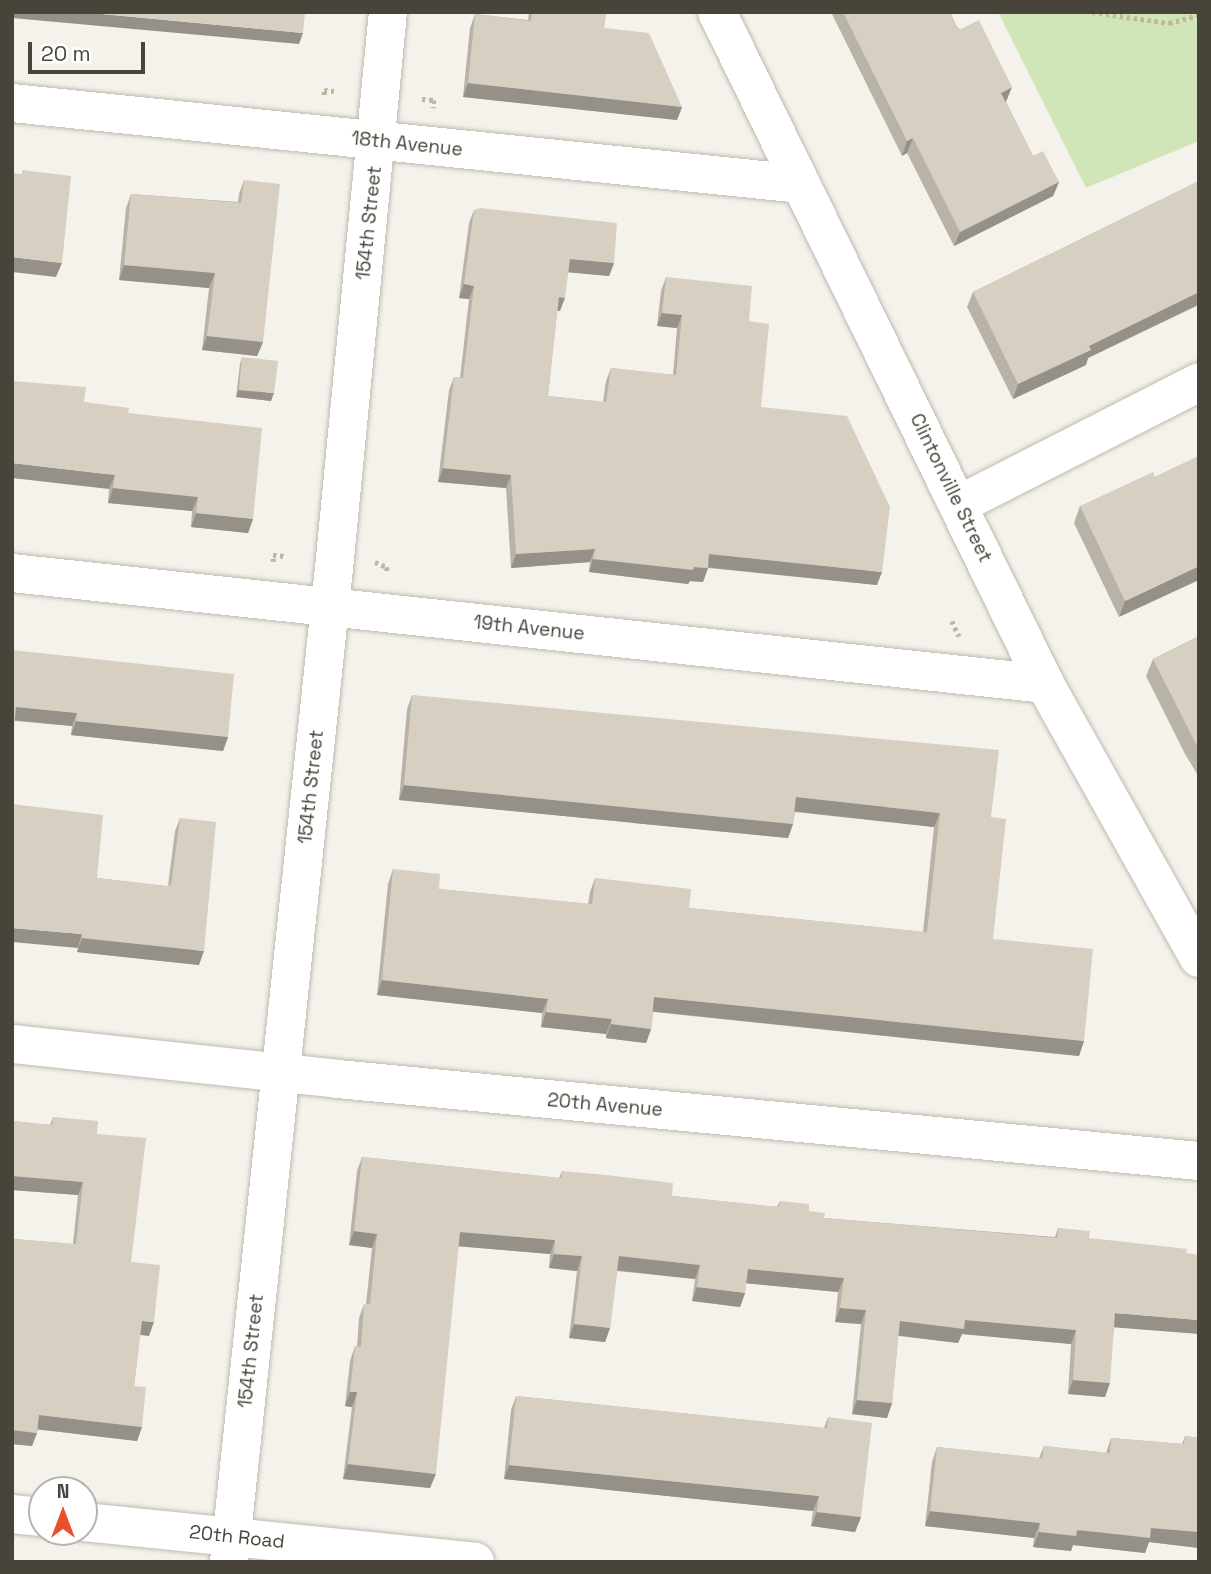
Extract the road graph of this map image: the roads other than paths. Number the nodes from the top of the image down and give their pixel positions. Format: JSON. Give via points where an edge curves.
{"nodes":[{"id":1,"x":388,"y":12,"type":"edge"},
{"id":2,"x":717,"y":12,"type":"edge"},
{"id":3,"x":12,"y":103,"type":"edge"},
{"id":4,"x":377,"y":141,"type":"junction"},
{"id":5,"x":801,"y":184,"type":"junction"},
{"id":6,"x":1199,"y":382,"type":"edge"},
{"id":7,"x":960,"y":504,"type":"junction"},
{"id":8,"x":12,"y":573,"type":"edge"},
{"id":9,"x":330,"y":606,"type":"junction"},
{"id":10,"x":1045,"y":684,"type":"junction"},
{"id":11,"x":1199,"y":958,"type":"edge"},
{"id":12,"x":12,"y":1044,"type":"edge"},
{"id":13,"x":281,"y":1073,"type":"junction"},
{"id":14,"x":1199,"y":1161,"type":"edge"},
{"id":15,"x":98,"y":1525,"type":"edge"},
{"id":16,"x":230,"y":1549,"type":"edge"},
{"id":17,"x":474,"y":1562,"type":"edge"}],
"edges":[{"from":1,"to":4,"type":"street","name":"154th Street"},
{"from":2,"to":5,"type":"street","name":"Clintonville Street"},
{"from":3,"to":4,"type":"street","name":"18th Avenue"},
{"from":4,"to":5,"type":"street","name":"18th Avenue"},
{"from":4,"to":9,"type":"street","name":"154th Street"},
{"from":5,"to":7,"type":"street","name":"Clintonville Street"},
{"from":6,"to":7,"type":"street"},
{"from":7,"to":10,"type":"street","name":"Clintonville Street"},
{"from":8,"to":9,"type":"street","name":"19th Avenue"},
{"from":9,"to":10,"type":"street","name":"19th Avenue"},
{"from":9,"to":13,"type":"street","name":"154th Street"},
{"from":10,"to":11,"type":"street","name":"Clintonville Street"},
{"from":12,"to":13,"type":"street","name":"20th Avenue"},
{"from":13,"to":14,"type":"street","name":"20th Avenue"},
{"from":13,"to":16,"type":"street","name":"154th Street"},
{"from":15,"to":16,"type":"street","name":"20th Road"},
{"from":16,"to":17,"type":"street","name":"20th Road"}]}
